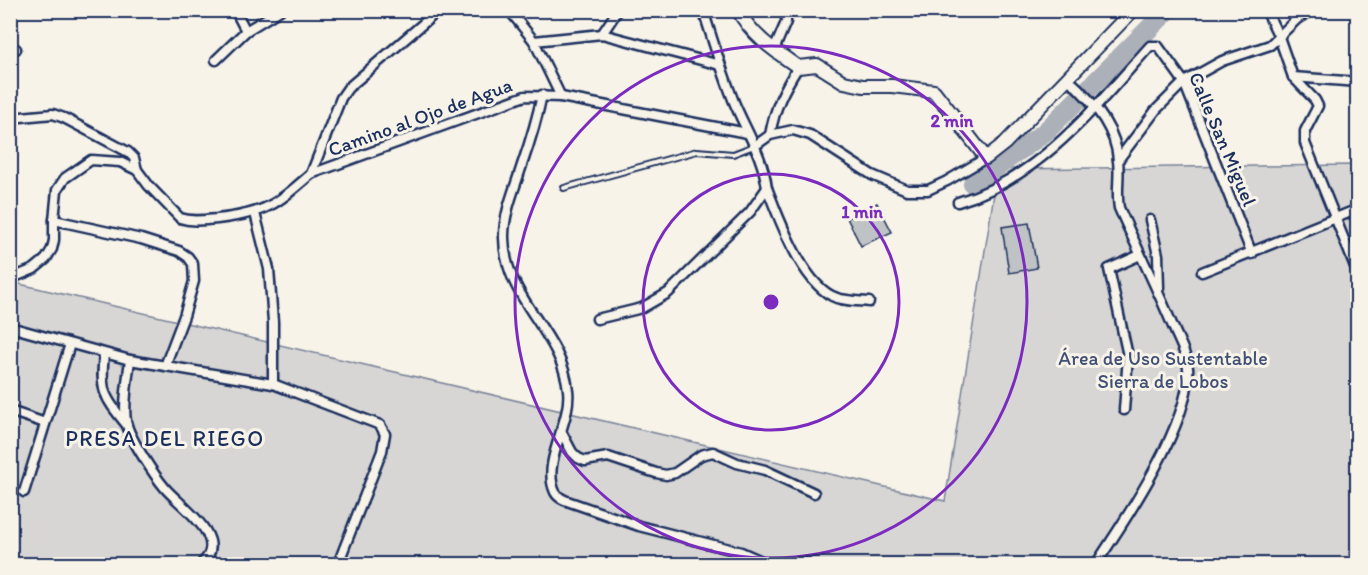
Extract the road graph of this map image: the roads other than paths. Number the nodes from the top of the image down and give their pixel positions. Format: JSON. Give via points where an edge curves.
{"nodes":[{"id":1,"x":235,"y":10,"type":"edge"},
{"id":2,"x":280,"y":10,"type":"edge"},
{"id":3,"x":439,"y":10,"type":"edge"},
{"id":4,"x":509,"y":10,"type":"edge"},
{"id":5,"x":618,"y":10,"type":"edge"},
{"id":6,"x":703,"y":10,"type":"edge"},
{"id":7,"x":738,"y":10,"type":"edge"},
{"id":8,"x":786,"y":10,"type":"edge"},
{"id":9,"x":1133,"y":10,"type":"edge"},
{"id":10,"x":1266,"y":10,"type":"edge"},
{"id":11,"x":1312,"y":10,"type":"edge"},
{"id":12,"x":246,"y":31,"type":"junction"},
{"id":13,"x":602,"y":34,"type":"junction"},
{"id":14,"x":1279,"y":37,"type":"junction"},
{"id":15,"x":534,"y":41,"type":"junction"},
{"id":16,"x":774,"y":50,"type":"junction"},
{"id":17,"x":216,"y":60,"type":"dead end"},
{"id":18,"x":720,"y":64,"type":"junction"},
{"id":19,"x":798,"y":67,"type":"junction"},
{"id":20,"x":1293,"y":77,"type":"junction"},
{"id":21,"x":1071,"y":82,"type":"junction"},
{"id":22,"x":1184,"y":82,"type":"junction"},
{"id":23,"x":1358,"y":82,"type":"edge"},
{"id":24,"x":542,"y":95,"type":"junction"},
{"id":25,"x":561,"y":97,"type":"junction"},
{"id":26,"x":1093,"y":102,"type":"junction"},
{"id":27,"x":10,"y":118,"type":"edge"},
{"id":28,"x":747,"y":133,"type":"junction"},
{"id":29,"x":770,"y":135,"type":"junction"},
{"id":30,"x":756,"y":145,"type":"junction"},
{"id":31,"x":986,"y":158,"type":"junction"},
{"id":32,"x":1119,"y":160,"type":"junction"},
{"id":33,"x":137,"y":170,"type":"junction"},
{"id":34,"x":311,"y":174,"type":"junction"},
{"id":35,"x":767,"y":188,"type":"junction"},
{"id":36,"x":564,"y":189,"type":"dead end"},
{"id":37,"x":958,"y":202,"type":"dead end"},
{"id":38,"x":1358,"y":209,"type":"edge"},
{"id":39,"x":255,"y":213,"type":"junction"},
{"id":40,"x":1150,"y":219,"type":"dead end"},
{"id":41,"x":1336,"y":219,"type":"junction"},
{"id":42,"x":54,"y":220,"type":"junction"},
{"id":43,"x":1252,"y":254,"type":"junction"},
{"id":44,"x":1140,"y":255,"type":"junction"},
{"id":45,"x":1202,"y":272,"type":"dead end"},
{"id":46,"x":1358,"y":274,"type":"edge"},
{"id":47,"x":10,"y":279,"type":"edge"},
{"id":48,"x":1159,"y":292,"type":"junction"},
{"id":49,"x":869,"y":302,"type":"dead end"},
{"id":50,"x":597,"y":319,"type":"dead end"},
{"id":51,"x":10,"y":327,"type":"edge"},
{"id":52,"x":70,"y":344,"type":"junction"},
{"id":53,"x":104,"y":354,"type":"junction"},
{"id":54,"x":130,"y":360,"type":"junction"},
{"id":55,"x":165,"y":366,"type":"junction"},
{"id":56,"x":273,"y":384,"type":"junction"},
{"id":57,"x":1124,"y":410,"type":"dead end"},
{"id":58,"x":10,"y":411,"type":"edge"},
{"id":59,"x":45,"y":423,"type":"junction"},
{"id":60,"x":126,"y":424,"type":"junction"},
{"id":61,"x":562,"y":433,"type":"junction"},
{"id":62,"x":24,"y":492,"type":"dead end"},
{"id":63,"x":814,"y":493,"type":"dead end"},
{"id":64,"x":201,"y":564,"type":"edge"},
{"id":65,"x":338,"y":564,"type":"edge"},
{"id":66,"x":768,"y":564,"type":"edge"},
{"id":67,"x":1096,"y":564,"type":"edge"}],
"edges":[{"from":1,"to":12,"type":"street"},
{"from":2,"to":12,"type":"street"},
{"from":3,"to":34,"type":"street","via":[[348,88]]},
{"from":4,"to":15,"type":"street"},
{"from":5,"to":13,"type":"street"},
{"from":6,"to":18,"type":"street"},
{"from":7,"to":16,"type":"street","via":[[747,26]]},
{"from":8,"to":16,"type":"street","via":[[786,22]]},
{"from":9,"to":21,"type":"street"},
{"from":10,"to":14,"type":"street"},
{"from":11,"to":14,"type":"street"},
{"from":12,"to":17,"type":"street"},
{"from":13,"to":15,"type":"street"},
{"from":13,"to":18,"type":"street"},
{"from":14,"to":20,"type":"street"},
{"from":14,"to":22,"type":"street"},
{"from":15,"to":25,"type":"street"},
{"from":16,"to":19,"type":"street"},
{"from":18,"to":28,"type":"street"},
{"from":19,"to":29,"type":"street","via":[[782,93]]},
{"from":19,"to":31,"type":"street","via":[[817,64],[844,82],[863,86],[934,91]]},
{"from":20,"to":23,"type":"street"},
{"from":20,"to":41,"type":"street","via":[[1318,106],[1305,131],[1305,143]]},
{"from":21,"to":26,"type":"street"},
{"from":21,"to":31,"type":"street"},
{"from":22,"to":26,"type":"street","name":"Calle San Miguel","via":[[1154,45]]},
{"from":22,"to":32,"type":"street","via":[[1156,110]]},
{"from":22,"to":43,"type":"street","name":"Calle San Miguel"},
{"from":24,"to":25,"type":"street","name":"Camino al Ojo de Agua"},
{"from":24,"to":34,"type":"street","name":"Camino al Ojo de Agua","via":[[525,96]]},
{"from":24,"to":61,"type":"street","via":[[510,201],[504,251],[514,284],[548,339],[565,376],[568,404]]},
{"from":25,"to":28,"type":"street","name":"Camino al Ojo de Agua"},
{"from":26,"to":32,"type":"street"},
{"from":26,"to":37,"type":"street","via":[[1045,155],[1007,183]]},
{"from":27,"to":33,"type":"street","via":[[53,114],[64,118],[128,152]]},
{"from":28,"to":30,"type":"street"},
{"from":29,"to":30,"type":"street"},
{"from":29,"to":31,"type":"street","via":[[793,130],[810,135],[872,175],[908,190],[928,190]]},
{"from":30,"to":35,"type":"street"},
{"from":30,"to":36,"type":"lane","via":[[733,153],[697,151]]},
{"from":32,"to":44,"type":"street","via":[[1119,208]]},
{"from":33,"to":39,"type":"street","via":[[180,218],[198,221]]},
{"from":33,"to":42,"type":"street","via":[[104,160],[92,160],[78,168],[57,190]]},
{"from":34,"to":39,"type":"street","via":[[284,197]]},
{"from":35,"to":49,"type":"street","via":[[788,241],[816,285],[836,298]]},
{"from":35,"to":50,"type":"street","via":[[750,212],[668,293],[642,308]]},
{"from":38,"to":41,"type":"street"},
{"from":39,"to":56,"type":"street","via":[[270,279]]},
{"from":40,"to":48,"type":"street","via":[[1158,255]]},
{"from":41,"to":43,"type":"street"},
{"from":41,"to":46,"type":"street"},
{"from":42,"to":47,"type":"street","via":[[54,240],[46,259]]},
{"from":42,"to":55,"type":"street","via":[[141,239],[188,257],[193,264],[194,281]]},
{"from":43,"to":45,"type":"street"},
{"from":44,"to":48,"type":"street"},
{"from":44,"to":57,"type":"street","via":[[1109,269],[1128,356]]},
{"from":48,"to":67,"type":"street","via":[[1185,354],[1185,403],[1129,515]]},
{"from":51,"to":52,"type":"street"},
{"from":52,"to":53,"type":"street"},
{"from":52,"to":59,"type":"street"},
{"from":53,"to":54,"type":"street"},
{"from":53,"to":60,"type":"street","via":[[103,390]]},
{"from":54,"to":55,"type":"street"},
{"from":54,"to":60,"type":"street"},
{"from":55,"to":56,"type":"street"},
{"from":56,"to":65,"type":"street","via":[[375,422],[384,429],[382,451]]},
{"from":58,"to":59,"type":"street"},
{"from":59,"to":62,"type":"street"},
{"from":60,"to":64,"type":"street","via":[[165,488],[202,526],[210,545],[207,559]]},
{"from":61,"to":63,"type":"street","via":[[572,452],[585,461],[608,457],[666,475],[701,454],[713,452]]},
{"from":61,"to":66,"type":"street","via":[[552,472],[555,493],[560,498],[639,526],[741,552]]}]}
